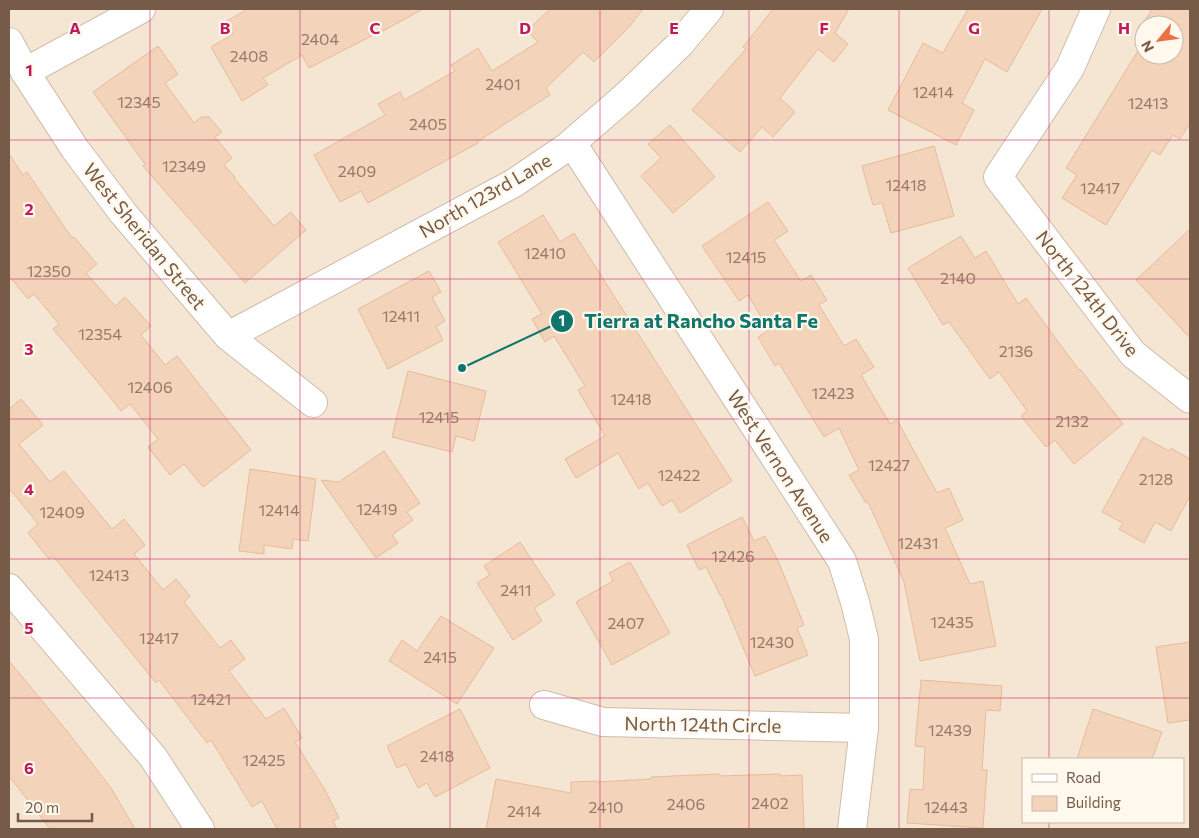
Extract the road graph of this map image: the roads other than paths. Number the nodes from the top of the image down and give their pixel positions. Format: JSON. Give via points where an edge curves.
{"nodes":[{"id":1,"x":141,"y":9,"type":"edge"},
{"id":2,"x":709,"y":9,"type":"edge"},
{"id":3,"x":1096,"y":9,"type":"edge"},
{"id":4,"x":9,"y":42,"type":"edge"},
{"id":5,"x":25,"y":72,"type":"junction"},
{"id":6,"x":572,"y":142,"type":"junction"},
{"id":7,"x":228,"y":336,"type":"junction"},
{"id":8,"x":1190,"y":399,"type":"edge"},
{"id":9,"x":312,"y":402,"type":"dead end"},
{"id":10,"x":9,"y":588,"type":"edge"},
{"id":11,"x":544,"y":706,"type":"dead end"},
{"id":12,"x":864,"y":728,"type":"junction"},
{"id":13,"x":200,"y":829,"type":"edge"},
{"id":14,"x":852,"y":829,"type":"edge"}],
"edges":[{"from":1,"to":5,"type":"street"},
{"from":2,"to":6,"type":"street","name":"North 123rd Lane","via":[[672,52]]},
{"from":3,"to":8,"type":"street","name":"North 124th Drive","via":[[1070,68],[998,177],[1132,354]]},
{"from":4,"to":5,"type":"street","name":"West Sheridan Street"},
{"from":5,"to":7,"type":"street","name":"West Sheridan Street","via":[[75,150],[123,213]]},
{"from":6,"to":7,"type":"street","name":"North 123rd Lane","via":[[514,183]]},
{"from":6,"to":12,"type":"street","name":"West Vernon Avenue","via":[[842,561],[864,639]]},
{"from":7,"to":9,"type":"street","name":"West Sheridan Street"},
{"from":10,"to":13,"type":"street","via":[[153,758]]},
{"from":11,"to":12,"type":"street","name":"North 124th Circle","via":[[603,722]]},
{"from":12,"to":14,"type":"street","name":"West Vernon Avenue"}]}
